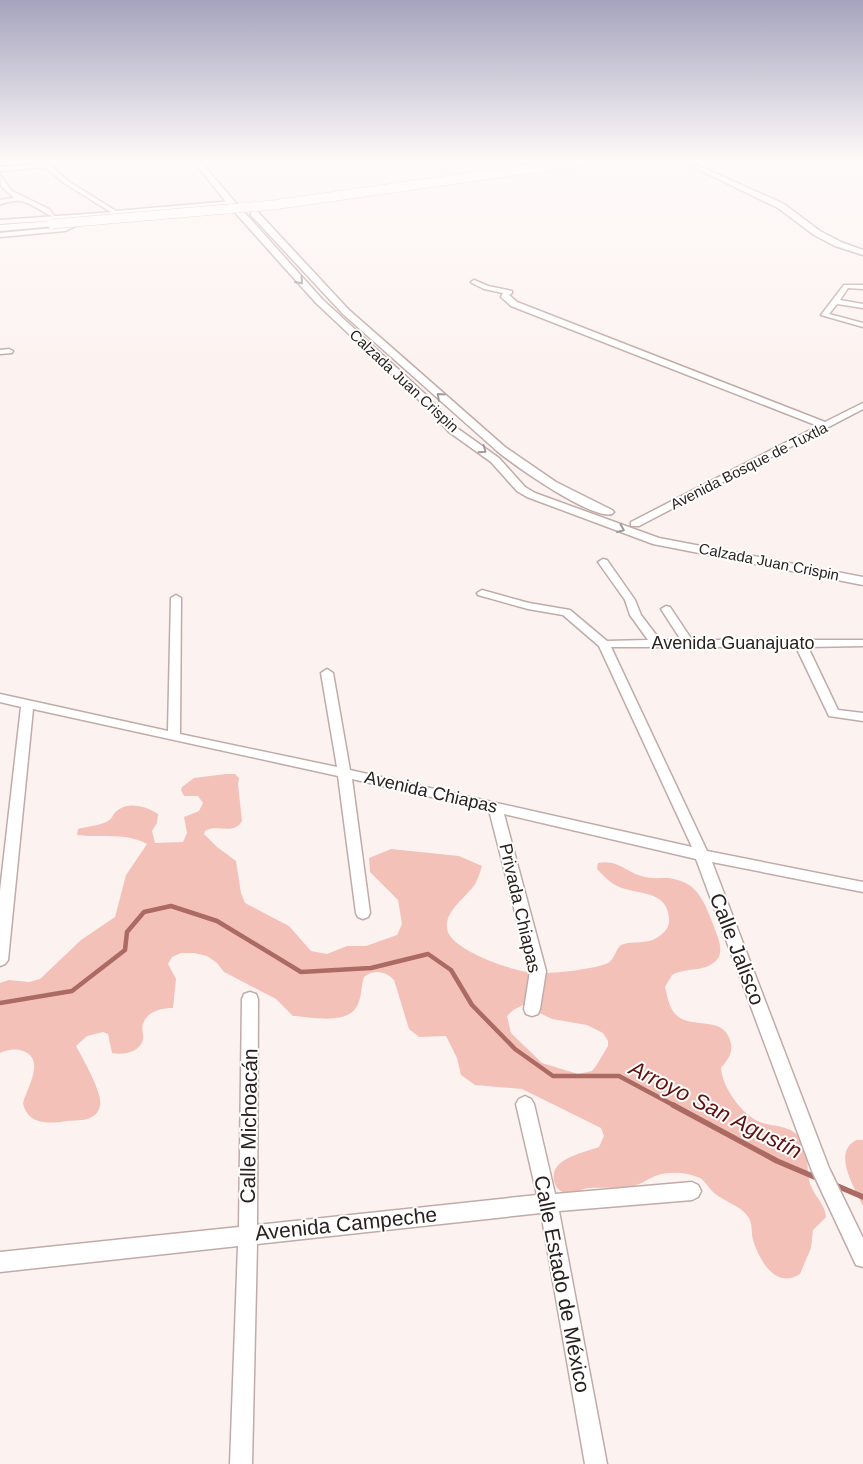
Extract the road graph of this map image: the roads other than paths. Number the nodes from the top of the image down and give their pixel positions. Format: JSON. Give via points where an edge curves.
{"nodes":[{"id":1,"x":66,"y":228,"type":"edge"},
{"id":2,"x":259,"y":228,"type":"edge"},
{"id":3,"x":262,"y":228,"type":"edge"},
{"id":4,"x":811,"y":228,"type":"edge"},
{"id":5,"x":823,"y":228,"type":"edge"},
{"id":6,"x":0,"y":235,"type":"edge"},
{"id":7,"x":863,"y":248,"type":"edge"},
{"id":8,"x":863,"y":253,"type":"edge"},
{"id":9,"x":474,"y":282,"type":"dead end"},
{"id":10,"x":863,"y":288,"type":"edge"},
{"id":11,"x":835,"y":301,"type":"junction"},
{"id":12,"x":863,"y":306,"type":"edge"},
{"id":13,"x":863,"y":325,"type":"edge"},
{"id":14,"x":9,"y":351,"type":"dead end"},
{"id":15,"x":0,"y":352,"type":"edge"},
{"id":16,"x":863,"y":406,"type":"edge"},
{"id":17,"x":827,"y":426,"type":"junction"},
{"id":18,"x":544,"y":480,"type":"junction"},
{"id":19,"x":520,"y":487,"type":"junction"},
{"id":20,"x":556,"y":487,"type":"junction"},
{"id":21,"x":531,"y":495,"type":"junction"},
{"id":22,"x":635,"y":524,"type":"junction"},
{"id":23,"x":603,"y":562,"type":"dead end"},
{"id":24,"x":863,"y":572,"type":"edge"},
{"id":25,"x":863,"y":581,"type":"edge"},
{"id":26,"x":482,"y":593,"type":"dead end"},
{"id":27,"x":176,"y":598,"type":"dead end"},
{"id":28,"x":666,"y":609,"type":"dead end"},
{"id":29,"x":800,"y":642,"type":"junction"},
{"id":30,"x":863,"y":643,"type":"edge"},
{"id":31,"x":604,"y":644,"type":"junction"},
{"id":32,"x":656,"y":644,"type":"junction"},
{"id":33,"x":689,"y":644,"type":"junction"},
{"id":34,"x":327,"y":673,"type":"dead end"},
{"id":35,"x":0,"y":698,"type":"edge"},
{"id":36,"x":27,"y":704,"type":"junction"},
{"id":37,"x":863,"y":717,"type":"edge"},
{"id":38,"x":174,"y":737,"type":"junction"},
{"id":39,"x":344,"y":772,"type":"junction"},
{"id":40,"x":495,"y":807,"type":"junction"},
{"id":41,"x":702,"y":855,"type":"junction"},
{"id":42,"x":863,"y":887,"type":"edge"},
{"id":43,"x":363,"y":913,"type":"dead end"},
{"id":44,"x":0,"y":960,"type":"edge"},
{"id":45,"x":250,"y":999,"type":"dead end"},
{"id":46,"x":532,"y":1009,"type":"dead end"},
{"id":47,"x":525,"y":1104,"type":"dead end"},
{"id":48,"x":692,"y":1191,"type":"dead end"},
{"id":49,"x":548,"y":1203,"type":"junction"},
{"id":50,"x":248,"y":1234,"type":"junction"},
{"id":51,"x":863,"y":1258,"type":"edge"},
{"id":52,"x":0,"y":1262,"type":"edge"},
{"id":53,"x":242,"y":1464,"type":"edge"},
{"id":54,"x":596,"y":1464,"type":"edge"}],
"edges":[{"from":1,"to":6,"type":"street"},
{"from":2,"to":19,"type":"main road","name":"Calzada Juan Crispin","one_way":true,"via":[[319,301],[420,394],[452,430],[487,452]]},
{"from":18,"to":3,"type":"main road","name":"Calzada Juan Crispin","one_way":true,"via":[[500,449],[346,312]]},
{"from":4,"to":8,"type":"main road","via":[[838,244]]},
{"from":5,"to":7,"type":"main road"},
{"from":9,"to":17,"type":"street","via":[[486,288],[510,292],[504,295],[514,304]]},
{"from":10,"to":11,"type":"street","via":[[846,286]]},
{"from":11,"to":12,"type":"street"},
{"from":11,"to":13,"type":"street","via":[[825,315]]},
{"from":14,"to":15,"type":"street"},
{"from":16,"to":17,"type":"street","name":"Avenida Bosque de Tuxtla"},
{"from":17,"to":22,"type":"street","name":"Avenida Bosque de Tuxtla"},
{"from":18,"to":19,"type":"main road","via":[[529,481]]},
{"from":18,"to":20,"type":"main road","name":"Calzada Juan Crispin"},
{"from":19,"to":21,"type":"main road","name":"Calzada Juan Crispin"},
{"from":20,"to":21,"type":"main road","via":[[548,494]]},
{"from":20,"to":22,"type":"main road","name":"Calzada Juan Crispin"},
{"from":21,"to":25,"type":"main road","name":"Calzada Juan Crispin","one_way":true,"via":[[657,540]]},
{"from":22,"to":24,"type":"main road","name":"Calzada Juan Crispin","via":[[662,534]]},
{"from":23,"to":32,"type":"street"},
{"from":26,"to":31,"type":"street","via":[[528,606],[566,612]]},
{"from":27,"to":38,"type":"street"},
{"from":28,"to":33,"type":"street"},
{"from":29,"to":30,"type":"street","name":"Avenida Guanajuato"},
{"from":29,"to":33,"type":"street","name":"Avenida Guanajuato"},
{"from":29,"to":37,"type":"street","via":[[832,713]]},
{"from":31,"to":32,"type":"street","name":"Avenida Guanajuato"},
{"from":31,"to":41,"type":"street","name":"Calle Jalisco"},
{"from":32,"to":33,"type":"street","name":"Avenida Guanajuato"},
{"from":34,"to":39,"type":"street"},
{"from":35,"to":36,"type":"street","name":"Avenida Chiapas"},
{"from":36,"to":38,"type":"street","name":"Avenida Chiapas"},
{"from":36,"to":44,"type":"street"},
{"from":38,"to":39,"type":"street","name":"Avenida Chiapas"},
{"from":39,"to":40,"type":"street","name":"Avenida Chiapas"},
{"from":39,"to":43,"type":"street"},
{"from":40,"to":41,"type":"street","name":"Avenida Chiapas"},
{"from":40,"to":46,"type":"street","name":"Privada Chiapas","via":[[538,971]]},
{"from":41,"to":42,"type":"street","name":"Avenida Chiapas"},
{"from":41,"to":51,"type":"street","name":"Calle Jalisco","via":[[820,1171]]},
{"from":45,"to":50,"type":"street","name":"Calle Michoacán"},
{"from":47,"to":49,"type":"street","name":"Calle Estado de México"},
{"from":48,"to":49,"type":"street","name":"Avenida Campeche"},
{"from":49,"to":50,"type":"street","name":"Avenida Campeche"},
{"from":49,"to":54,"type":"street","name":"Calle Estado de México"},
{"from":50,"to":52,"type":"street","name":"Avenida Campeche"},
{"from":50,"to":53,"type":"street","name":"Calle Michoacán"}]}
